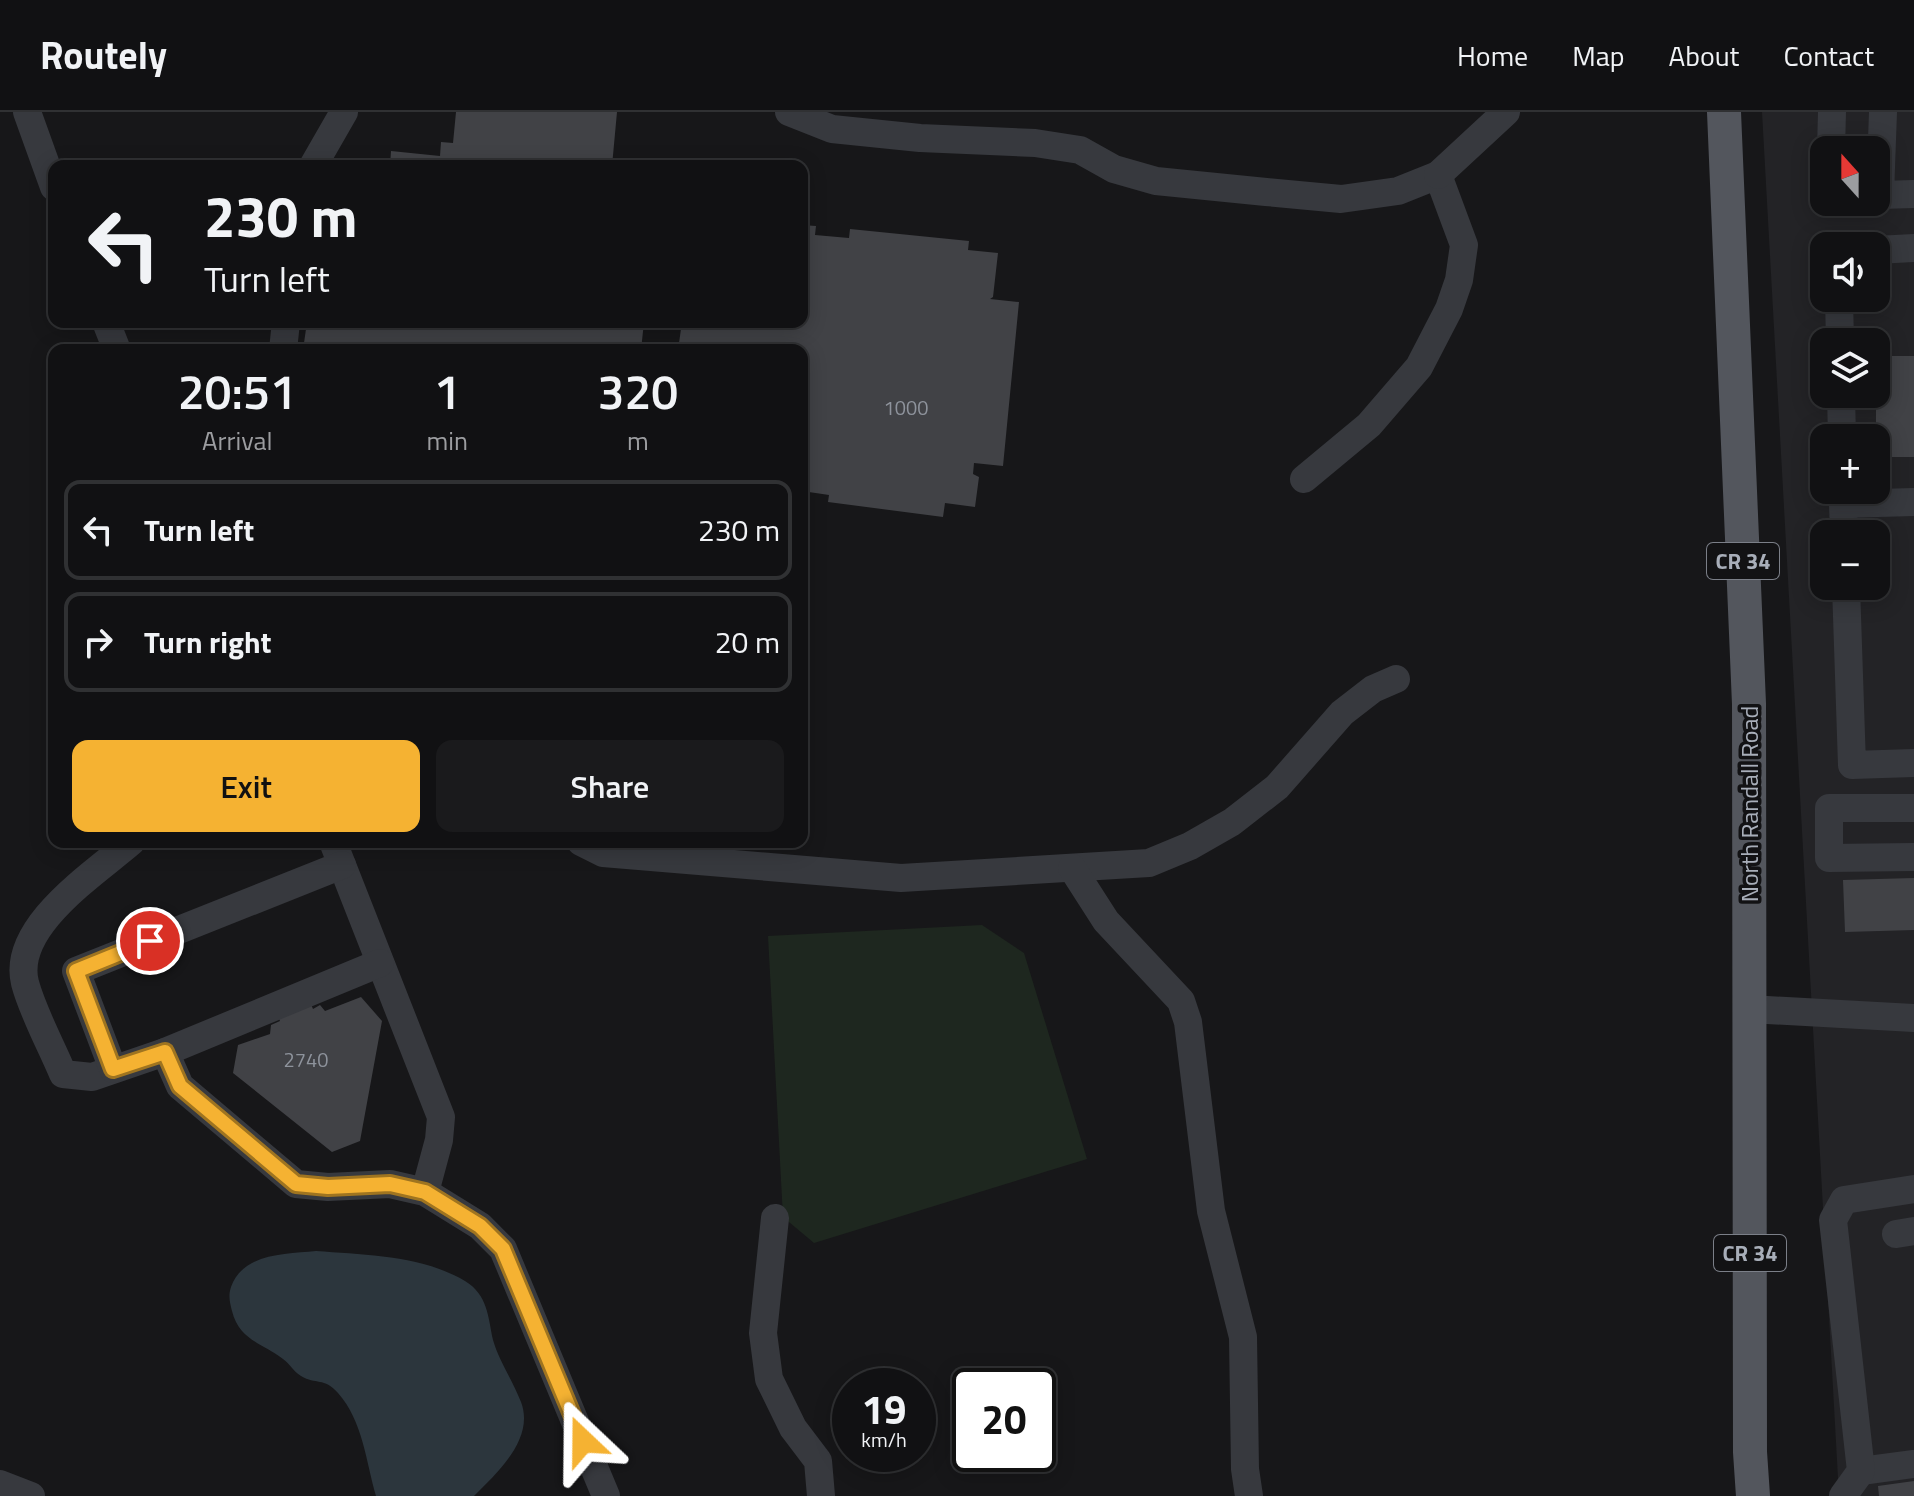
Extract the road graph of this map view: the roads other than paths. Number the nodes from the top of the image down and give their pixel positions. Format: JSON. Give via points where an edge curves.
{"nodes":[{"id":1,"x":27,"y":112,"type":"edge"},
{"id":2,"x":344,"y":112,"type":"edge"},
{"id":3,"x":789,"y":112,"type":"edge"},
{"id":4,"x":1506,"y":112,"type":"edge"},
{"id":5,"x":1724,"y":112,"type":"edge"},
{"id":6,"x":1832,"y":112,"type":"edge"},
{"id":7,"x":1883,"y":112,"type":"edge"},
{"id":8,"x":1831,"y":136,"type":"edge"},
{"id":9,"x":1882,"y":136,"type":"edge"},
{"id":10,"x":316,"y":160,"type":"edge"},
{"id":11,"x":48,"y":170,"type":"edge"},
{"id":12,"x":1438,"y":175,"type":"junction"},
{"id":13,"x":1914,"y":194,"type":"edge"},
{"id":14,"x":1890,"y":195,"type":"edge"},
{"id":15,"x":1914,"y":248,"type":"edge"},
{"id":16,"x":1890,"y":249,"type":"edge"},
{"id":17,"x":1304,"y":479,"type":"dead end"},
{"id":18,"x":1890,"y":500,"type":"edge"},
{"id":19,"x":1914,"y":502,"type":"edge"},
{"id":20,"x":1846,"y":600,"type":"edge"},
{"id":21,"x":1396,"y":679,"type":"dead end"},
{"id":22,"x":1914,"y":763,"type":"edge"},
{"id":23,"x":1914,"y":808,"type":"edge"},
{"id":24,"x":124,"y":848,"type":"edge"},
{"id":25,"x":593,"y":848,"type":"edge"},
{"id":26,"x":337,"y":853,"type":"edge"},
{"id":27,"x":1914,"y":857,"type":"edge"},
{"id":28,"x":1072,"y":868,"type":"junction"},
{"id":29,"x":380,"y":963,"type":"junction"},
{"id":30,"x":1750,"y":1009,"type":"junction"},
{"id":31,"x":1914,"y":1018,"type":"edge"},
{"id":32,"x":165,"y":1052,"type":"junction"},
{"id":33,"x":113,"y":1069,"type":"junction"},
{"id":34,"x":1914,"y":1189,"type":"edge"},
{"id":35,"x":425,"y":1192,"type":"junction"},
{"id":36,"x":775,"y":1218,"type":"dead end"},
{"id":37,"x":1914,"y":1464,"type":"edge"},
{"id":38,"x":1861,"y":1471,"type":"junction"},
{"id":39,"x":0,"y":1484,"type":"edge"},
{"id":40,"x":31,"y":1496,"type":"edge"},
{"id":41,"x":606,"y":1496,"type":"edge"},
{"id":42,"x":821,"y":1496,"type":"edge"},
{"id":43,"x":1249,"y":1496,"type":"edge"},
{"id":44,"x":1753,"y":1496,"type":"edge"},
{"id":45,"x":1843,"y":1496,"type":"edge"}],
"edges":[{"from":1,"to":11,"type":"street"},
{"from":2,"to":10,"type":"street"},
{"from":3,"to":12,"type":"street","via":[[832,129],[1080,150],[1114,169],[1156,181],[1235,189],[1341,199],[1398,191]]},
{"from":4,"to":12,"type":"street"},
{"from":5,"to":30,"type":"main road","name":"North Randall Road","number":"CR 34","via":[[1749,704]]},
{"from":6,"to":8,"type":"street"},
{"from":7,"to":9,"type":"street"},
{"from":12,"to":17,"type":"street","via":[[1464,245],[1449,309],[1419,367],[1369,425]]},
{"from":13,"to":14,"type":"street"},
{"from":15,"to":16,"type":"street"},
{"from":18,"to":19,"type":"street"},
{"from":20,"to":22,"type":"street","via":[[1852,765]]},
{"from":21,"to":28,"type":"street","via":[[1342,713],[1277,787],[1232,822],[1149,863]]},
{"from":23,"to":27,"type":"street","via":[[1829,808],[1829,858]]},
{"from":24,"to":33,"type":"street","via":[[40,921],[25,954],[25,981],[63,1074],[92,1077]]},
{"from":25,"to":28,"type":"street","via":[[603,853],[901,878]]},
{"from":26,"to":29,"type":"street"},
{"from":26,"to":33,"type":"street","via":[[76,971]]},
{"from":28,"to":43,"type":"street","via":[[1106,921],[1181,1001],[1188,1022],[1211,1211],[1243,1337]]},
{"from":29,"to":32,"type":"street"},
{"from":29,"to":35,"type":"street","via":[[441,1117]]},
{"from":30,"to":31,"type":"street"},
{"from":30,"to":44,"type":"main road","name":"North Randall Road","number":"CR 34"},
{"from":32,"to":33,"type":"street"},
{"from":32,"to":35,"type":"street","via":[[180,1086],[296,1184],[390,1184]]},
{"from":34,"to":38,"type":"street","via":[[1844,1200],[1833,1220]]},
{"from":35,"to":41,"type":"street","via":[[471,1220],[503,1249]]},
{"from":36,"to":42,"type":"street","via":[[763,1333],[769,1379],[793,1428],[818,1461]]},
{"from":37,"to":38,"type":"street"},
{"from":38,"to":45,"type":"street"},
{"from":39,"to":40,"type":"street"}]}
